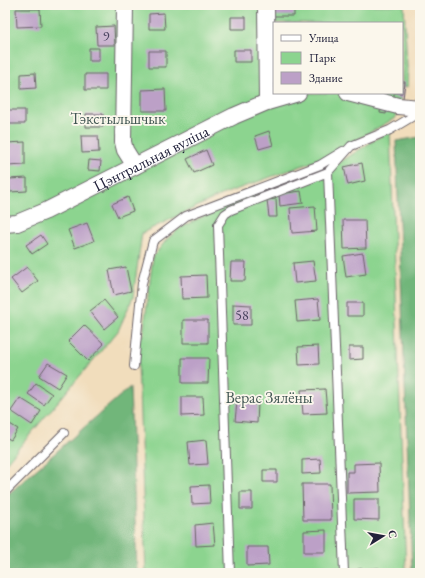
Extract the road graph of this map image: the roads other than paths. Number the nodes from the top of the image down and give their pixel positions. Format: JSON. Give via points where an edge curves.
{"nodes":[{"id":1,"x":125,"y":5,"type":"edge"},
{"id":2,"x":266,"y":5,"type":"edge"},
{"id":3,"x":295,"y":94,"type":"edge"},
{"id":4,"x":352,"y":94,"type":"edge"},
{"id":5,"x":267,"y":102,"type":"junction"},
{"id":6,"x":420,"y":108,"type":"edge"},
{"id":7,"x":420,"y":112,"type":"edge"},
{"id":8,"x":350,"y":146,"type":"junction"},
{"id":9,"x":136,"y":166,"type":"junction"},
{"id":10,"x":328,"y":172,"type":"junction"},
{"id":11,"x":5,"y":224,"type":"edge"},
{"id":12,"x":134,"y":366,"type":"dead end"},
{"id":13,"x":64,"y":433,"type":"dead end"},
{"id":14,"x":5,"y":492,"type":"edge"},
{"id":15,"x":230,"y":573,"type":"edge"},
{"id":16,"x":344,"y":573,"type":"edge"}],
"edges":[{"from":1,"to":9,"type":"street","via":[[123,142],[125,150]]},
{"from":2,"to":5,"type":"street"},
{"from":3,"to":5,"type":"street","name":"Цэнтральная вуліца"},
{"from":4,"to":6,"type":"street","via":[[398,106]]},
{"from":5,"to":9,"type":"street","name":"Цэнтральная вуліца"},
{"from":7,"to":8,"type":"lane","via":[[390,130]]},
{"from":8,"to":10,"type":"lane"},
{"from":8,"to":12,"type":"lane","via":[[320,165],[186,216],[152,241],[142,283]]},
{"from":9,"to":11,"type":"street","name":"Цэнтральная вуліца","via":[[17,223]]},
{"from":10,"to":15,"type":"lane","via":[[231,210],[218,225]]},
{"from":10,"to":16,"type":"lane"},
{"from":13,"to":14,"type":"lane"}]}
